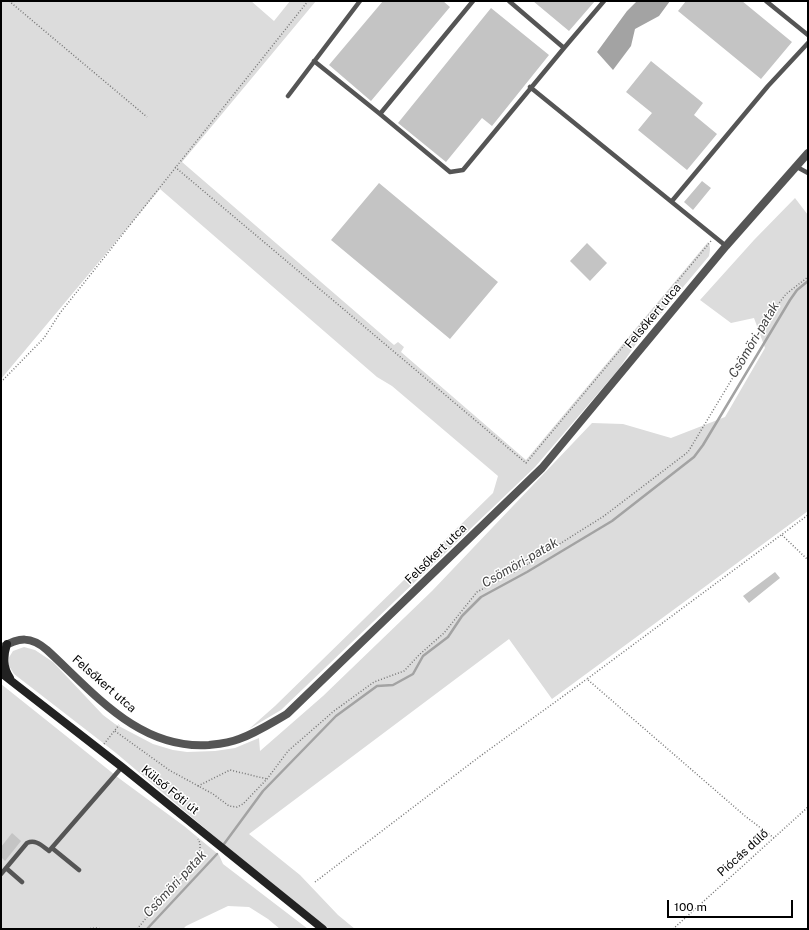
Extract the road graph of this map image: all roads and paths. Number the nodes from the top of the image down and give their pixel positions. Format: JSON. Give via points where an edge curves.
{"nodes":[{"id":1,"x":9,"y":1,"type":"edge"},
{"id":2,"x":308,"y":1,"type":"edge"},
{"id":3,"x":360,"y":1,"type":"edge"},
{"id":4,"x":473,"y":1,"type":"edge"},
{"id":5,"x":509,"y":1,"type":"edge"},
{"id":6,"x":604,"y":1,"type":"edge"},
{"id":7,"x":766,"y":1,"type":"edge"},
{"id":8,"x":808,"y":35,"type":"edge"},
{"id":9,"x":808,"y":43,"type":"edge"},
{"id":10,"x":564,"y":48,"type":"junction"},
{"id":11,"x":314,"y":61,"type":"junction"},
{"id":12,"x":530,"y":87,"type":"junction"},
{"id":13,"x":288,"y":96,"type":"dead end"},
{"id":14,"x":380,"y":114,"type":"junction"},
{"id":15,"x":147,"y":117,"type":"dead end"},
{"id":16,"x":808,"y":153,"type":"edge"},
{"id":17,"x":175,"y":167,"type":"junction"},
{"id":18,"x":797,"y":167,"type":"junction"},
{"id":19,"x":808,"y":173,"type":"edge"},
{"id":20,"x":672,"y":201,"type":"junction"},
{"id":21,"x":714,"y":237,"type":"junction"},
{"id":22,"x":726,"y":246,"type":"junction"},
{"id":23,"x":808,"y":277,"type":"edge"},
{"id":24,"x":1,"y":382,"type":"edge"},
{"id":25,"x":808,"y":515,"type":"edge"},
{"id":26,"x":782,"y":535,"type":"junction"},
{"id":27,"x":808,"y":560,"type":"edge"},
{"id":28,"x":5,"y":644,"type":"edge"},
{"id":29,"x":5,"y":677,"type":"edge"},
{"id":30,"x":587,"y":679,"type":"junction"},
{"id":31,"x":123,"y":718,"type":"junction"},
{"id":32,"x":115,"y":731,"type":"junction"},
{"id":33,"x":100,"y":750,"type":"junction"},
{"id":34,"x":122,"y":767,"type":"junction"},
{"id":35,"x":267,"y":779,"type":"junction"},
{"id":36,"x":198,"y":786,"type":"junction"},
{"id":37,"x":808,"y":807,"type":"edge"},
{"id":38,"x":198,"y":838,"type":"dead end"},
{"id":39,"x":774,"y":838,"type":"junction"},
{"id":40,"x":52,"y":848,"type":"junction"},
{"id":41,"x":6,"y":868,"type":"junction"},
{"id":42,"x":80,"y":870,"type":"dead end"},
{"id":43,"x":1,"y":874,"type":"edge"},
{"id":44,"x":22,"y":882,"type":"dead end"},
{"id":45,"x":315,"y":882,"type":"dead end"},
{"id":46,"x":84,"y":929,"type":"edge"},
{"id":47,"x":101,"y":929,"type":"edge"},
{"id":48,"x":137,"y":929,"type":"edge"},
{"id":49,"x":323,"y":929,"type":"edge"},
{"id":50,"x":673,"y":929,"type":"edge"}],
"edges":[{"from":1,"to":15,"type":"path"},
{"from":2,"to":17,"type":"path"},
{"from":3,"to":11,"type":"lane"},
{"from":4,"to":14,"type":"lane"},
{"from":5,"to":10,"type":"lane"},
{"from":6,"to":10,"type":"lane"},
{"from":7,"to":8,"type":"lane"},
{"from":9,"to":20,"type":"lane","via":[[768,86]]},
{"from":10,"to":12,"type":"lane"},
{"from":11,"to":13,"type":"lane"},
{"from":11,"to":14,"type":"lane"},
{"from":12,"to":14,"type":"lane","via":[[464,170],[450,172]]},
{"from":12,"to":20,"type":"lane"},
{"from":16,"to":18,"type":"street","name":"Felsőkert utca"},
{"from":17,"to":21,"type":"path","via":[[526,463]]},
{"from":17,"to":24,"type":"path","via":[[60,313],[44,338]]},
{"from":18,"to":19,"type":"lane"},
{"from":18,"to":22,"type":"street","name":"Felsőkert utca"},
{"from":20,"to":21,"type":"lane"},
{"from":21,"to":22,"type":"lane"},
{"from":22,"to":31,"type":"street","name":"Felsőkert utca","via":[[542,468],[287,714],[256,733],[237,740],[195,746],[156,738]]},
{"from":23,"to":35,"type":"path","via":[[786,294],[773,311],[688,452],[604,516],[523,567],[477,592],[444,634],[404,671],[374,682],[334,711],[288,751]]},
{"from":25,"to":26,"type":"path"},
{"from":26,"to":27,"type":"path"},
{"from":26,"to":30,"type":"path"},
{"from":28,"to":29,"type":"main road"},
{"from":28,"to":31,"type":"street","name":"Felsőkert utca","via":[[28,639],[42,645]]},
{"from":29,"to":33,"type":"main road","name":"Külső Fóti út"},
{"from":30,"to":39,"type":"path","via":[[745,816]]},
{"from":30,"to":45,"type":"path","via":[[479,757]]},
{"from":31,"to":32,"type":"path"},
{"from":32,"to":33,"type":"path"},
{"from":32,"to":36,"type":"path","via":[[169,770]]},
{"from":33,"to":34,"type":"main road","name":"Külső Fóti út"},
{"from":34,"to":40,"type":"lane"},
{"from":34,"to":49,"type":"main road","name":"Külső Fóti út"},
{"from":35,"to":36,"type":"path","via":[[230,770]]},
{"from":35,"to":36,"type":"path","via":[[243,804],[236,807],[229,806]]},
{"from":37,"to":39,"type":"path","name":"Piócás dűlő"},
{"from":38,"to":48,"type":"path","via":[[200,858]]},
{"from":39,"to":50,"type":"path","name":"Piócás dűlő"},
{"from":40,"to":41,"type":"lane","via":[[49,852],[31,841]]},
{"from":40,"to":42,"type":"lane"},
{"from":41,"to":43,"type":"lane"},
{"from":41,"to":44,"type":"lane"},
{"from":46,"to":47,"type":"path"}]}
